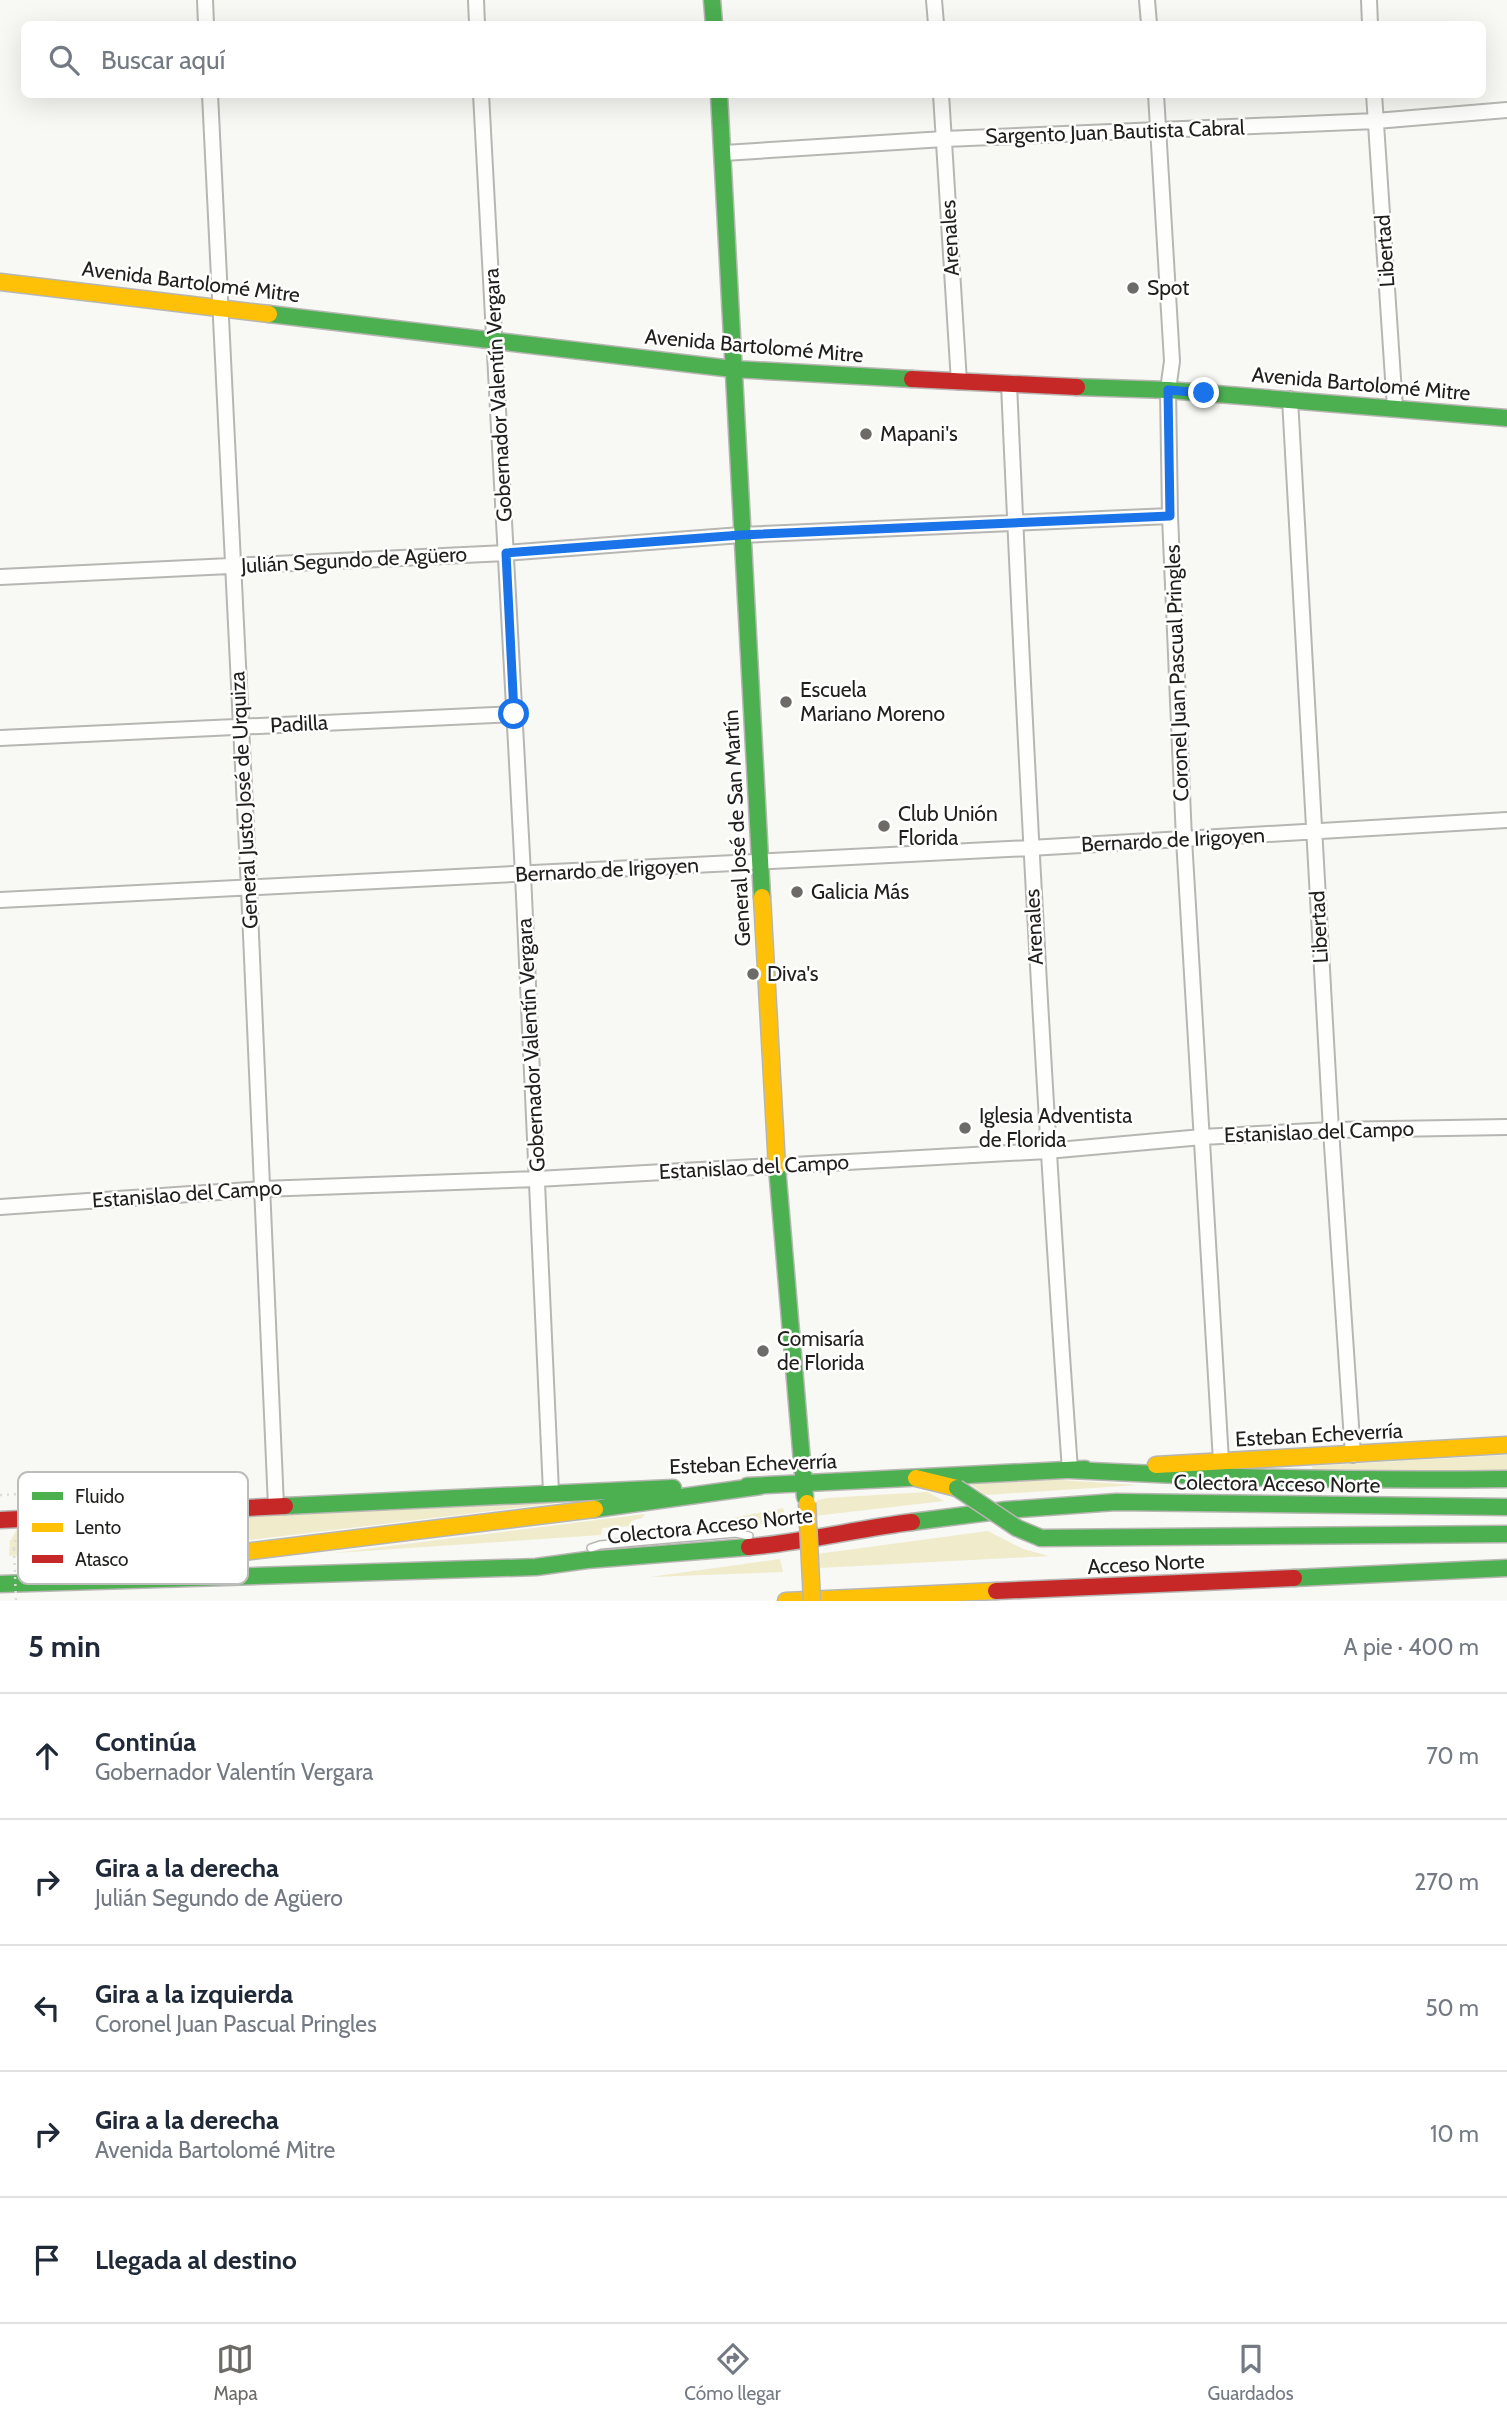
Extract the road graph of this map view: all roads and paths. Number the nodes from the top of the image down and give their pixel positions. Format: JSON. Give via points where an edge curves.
{"nodes":[{"id":1,"x":205,"y":0,"type":"edge"},
{"id":2,"x":476,"y":0,"type":"edge"},
{"id":3,"x":712,"y":0,"type":"edge"},
{"id":4,"x":934,"y":0,"type":"edge"},
{"id":5,"x":1147,"y":0,"type":"edge"},
{"id":6,"x":1369,"y":0,"type":"edge"},
{"id":7,"x":206,"y":21,"type":"edge"},
{"id":8,"x":477,"y":21,"type":"edge"},
{"id":9,"x":714,"y":21,"type":"edge"},
{"id":10,"x":936,"y":21,"type":"edge"},
{"id":11,"x":1149,"y":21,"type":"edge"},
{"id":12,"x":1370,"y":21,"type":"edge"},
{"id":13,"x":210,"y":98,"type":"edge"},
{"id":14,"x":481,"y":98,"type":"edge"},
{"id":15,"x":719,"y":98,"type":"edge"},
{"id":16,"x":941,"y":98,"type":"edge"},
{"id":17,"x":1156,"y":98,"type":"edge"},
{"id":18,"x":1374,"y":98,"type":"edge"},
{"id":19,"x":1507,"y":110,"type":"edge"},
{"id":20,"x":1376,"y":121,"type":"junction"},
{"id":21,"x":1160,"y":130,"type":"junction"},
{"id":22,"x":944,"y":139,"type":"junction"},
{"id":23,"x":724,"y":153,"type":"junction"},
{"id":24,"x":0,"y":282,"type":"edge"},
{"id":25,"x":221,"y":306,"type":"junction"},
{"id":26,"x":495,"y":339,"type":"junction"},
{"id":27,"x":733,"y":369,"type":"junction"},
{"id":28,"x":959,"y":382,"type":"junction"},
{"id":29,"x":1009,"y":384,"type":"junction"},
{"id":30,"x":1168,"y":390,"type":"junction"},
{"id":31,"x":1290,"y":399,"type":"junction"},
{"id":32,"x":1395,"y":408,"type":"junction"},
{"id":33,"x":1507,"y":418,"type":"edge"},
{"id":34,"x":1170,"y":516,"type":"junction"},
{"id":35,"x":1015,"y":522,"type":"junction"},
{"id":36,"x":741,"y":535,"type":"junction"},
{"id":37,"x":506,"y":553,"type":"junction"},
{"id":38,"x":232,"y":566,"type":"junction"},
{"id":39,"x":0,"y":577,"type":"edge"},
{"id":40,"x":514,"y":714,"type":"junction"},
{"id":41,"x":240,"y":727,"type":"junction"},
{"id":42,"x":0,"y":738,"type":"edge"},
{"id":43,"x":1507,"y":820,"type":"edge"},
{"id":44,"x":1314,"y":831,"type":"junction"},
{"id":45,"x":1184,"y":839,"type":"junction"},
{"id":46,"x":1030,"y":848,"type":"junction"},
{"id":47,"x":760,"y":861,"type":"junction"},
{"id":48,"x":523,"y":874,"type":"junction"},
{"id":49,"x":249,"y":889,"type":"junction"},
{"id":50,"x":0,"y":901,"type":"edge"},
{"id":51,"x":1507,"y":1127,"type":"edge"},
{"id":52,"x":1331,"y":1130,"type":"junction"},
{"id":53,"x":1202,"y":1137,"type":"junction"},
{"id":54,"x":1047,"y":1151,"type":"junction"},
{"id":55,"x":777,"y":1166,"type":"junction"},
{"id":56,"x":537,"y":1179,"type":"junction"},
{"id":57,"x":262,"y":1189,"type":"junction"},
{"id":58,"x":0,"y":1207,"type":"edge"},
{"id":59,"x":1507,"y":1445,"type":"edge"},
{"id":60,"x":1353,"y":1454,"type":"junction"},
{"id":61,"x":1221,"y":1461,"type":"junction"},
{"id":62,"x":1070,"y":1470,"type":"junction"},
{"id":63,"x":916,"y":1478,"type":"junction"},
{"id":64,"x":1507,"y":1479,"type":"edge"},
{"id":65,"x":804,"y":1484,"type":"junction"},
{"id":66,"x":761,"y":1486,"type":"junction"},
{"id":67,"x":551,"y":1492,"type":"junction"},
{"id":68,"x":276,"y":1506,"type":"junction"},
{"id":69,"x":248,"y":1507,"type":"edge"},
{"id":70,"x":1507,"y":1507,"type":"edge"},
{"id":71,"x":18,"y":1519,"type":"edge"},
{"id":72,"x":0,"y":1520,"type":"edge"},
{"id":73,"x":1507,"y":1534,"type":"edge"},
{"id":74,"x":784,"y":1544,"type":"junction"},
{"id":75,"x":14,"y":1549,"type":"dead end"},
{"id":76,"x":587,"y":1549,"type":"dead end"},
{"id":77,"x":248,"y":1551,"type":"edge"},
{"id":78,"x":574,"y":1554,"type":"dead end"},
{"id":79,"x":536,"y":1567,"type":"junction"},
{"id":80,"x":1507,"y":1568,"type":"edge"},
{"id":81,"x":248,"y":1575,"type":"edge"},
{"id":82,"x":18,"y":1583,"type":"edge"},
{"id":83,"x":0,"y":1584,"type":"edge"},
{"id":84,"x":16,"y":1601,"type":"edge"},
{"id":85,"x":786,"y":1601,"type":"edge"},
{"id":86,"x":812,"y":1601,"type":"edge"}],
"edges":[{"from":1,"to":7,"type":"street"},
{"from":2,"to":8,"type":"street"},
{"from":3,"to":9,"type":"main road"},
{"from":4,"to":10,"type":"street"},
{"from":5,"to":11,"type":"street"},
{"from":6,"to":12,"type":"street"},
{"from":13,"to":25,"type":"street","name":"General Justo José de Urquiza"},
{"from":14,"to":26,"type":"street","name":"Gobernador Valentín Vergara"},
{"from":15,"to":23,"type":"main road","name":"General José de San Martín"},
{"from":16,"to":22,"type":"street","name":"Arenales"},
{"from":17,"to":21,"type":"street","name":"Coronel Juan Pascual Pringles"},
{"from":18,"to":20,"type":"street","name":"Libertad"},
{"from":19,"to":20,"type":"street","name":"Sargento Juan Bautista Cabral"},
{"from":20,"to":21,"type":"street","name":"Sargento Juan Bautista Cabral"},
{"from":20,"to":32,"type":"street","name":"Libertad"},
{"from":21,"to":22,"type":"street","name":"Sargento Juan Bautista Cabral"},
{"from":21,"to":30,"type":"street","name":"Coronel Juan Pascual Pringles","via":[[1172,361]]},
{"from":22,"to":23,"type":"street","name":"Sargento Juan Bautista Cabral"},
{"from":22,"to":28,"type":"street","name":"Arenales"},
{"from":23,"to":27,"type":"main road","name":"General José de San Martín"},
{"from":24,"to":25,"type":"main road","name":"Avenida Bartolomé Mitre"},
{"from":25,"to":26,"type":"main road","name":"Avenida Bartolomé Mitre"},
{"from":25,"to":38,"type":"street","name":"General Justo José de Urquiza"},
{"from":26,"to":27,"type":"main road","name":"Avenida Bartolomé Mitre"},
{"from":26,"to":37,"type":"street","name":"Gobernador Valentín Vergara"},
{"from":27,"to":28,"type":"main road","name":"Avenida Bartolomé Mitre"},
{"from":27,"to":36,"type":"main road","name":"General José de San Martín"},
{"from":28,"to":29,"type":"main road","name":"Avenida Bartolomé Mitre"},
{"from":29,"to":30,"type":"main road","name":"Avenida Bartolomé Mitre"},
{"from":29,"to":35,"type":"street","name":"Arenales"},
{"from":30,"to":31,"type":"main road","name":"Avenida Bartolomé Mitre"},
{"from":30,"to":34,"type":"street","name":"Coronel Juan Pascual Pringles"},
{"from":31,"to":32,"type":"main road","name":"Avenida Bartolomé Mitre"},
{"from":31,"to":44,"type":"street","name":"Libertad"},
{"from":32,"to":33,"type":"main road","name":"Avenida Bartolomé Mitre"},
{"from":34,"to":35,"type":"street","name":"Julián Segundo de Agüero"},
{"from":34,"to":45,"type":"street","name":"Coronel Juan Pascual Pringles"},
{"from":35,"to":36,"type":"street","name":"Julián Segundo de Agüero"},
{"from":35,"to":46,"type":"street","name":"Arenales"},
{"from":36,"to":37,"type":"street","name":"Julián Segundo de Agüero"},
{"from":36,"to":47,"type":"main road","name":"General José de San Martín"},
{"from":37,"to":38,"type":"street","name":"Julián Segundo de Agüero"},
{"from":37,"to":40,"type":"street","name":"Gobernador Valentín Vergara"},
{"from":38,"to":39,"type":"street","name":"Julián Segundo de Agüero"},
{"from":38,"to":41,"type":"street","name":"General Justo José de Urquiza"},
{"from":40,"to":41,"type":"street","name":"Padilla"},
{"from":40,"to":48,"type":"street","name":"Gobernador Valentín Vergara"},
{"from":41,"to":42,"type":"street","name":"Padilla"},
{"from":41,"to":49,"type":"street","name":"General Justo José de Urquiza"},
{"from":43,"to":44,"type":"street","name":"Bernardo de Irigoyen"},
{"from":44,"to":45,"type":"street","name":"Bernardo de Irigoyen"},
{"from":44,"to":52,"type":"street","name":"Libertad"},
{"from":45,"to":46,"type":"street","name":"Bernardo de Irigoyen"},
{"from":45,"to":53,"type":"street","name":"Coronel Juan Pascual Pringles"},
{"from":46,"to":47,"type":"street","name":"Bernardo de Irigoyen"},
{"from":46,"to":54,"type":"street","name":"Arenales"},
{"from":47,"to":48,"type":"street","name":"Bernardo de Irigoyen"},
{"from":47,"to":55,"type":"main road","name":"General José de San Martín"},
{"from":48,"to":49,"type":"street","name":"Bernardo de Irigoyen"},
{"from":48,"to":56,"type":"street","name":"Gobernador Valentín Vergara"},
{"from":49,"to":50,"type":"street","name":"Bernardo de Irigoyen"},
{"from":49,"to":57,"type":"street","name":"General Justo José de Urquiza"},
{"from":51,"to":52,"type":"street","name":"Estanislao del Campo"},
{"from":52,"to":53,"type":"street","name":"Estanislao del Campo"},
{"from":52,"to":60,"type":"street","name":"Libertad"},
{"from":53,"to":54,"type":"street","name":"Estanislao del Campo"},
{"from":53,"to":61,"type":"street","name":"Coronel Juan Pascual Pringles"},
{"from":54,"to":55,"type":"street","name":"Estanislao del Campo"},
{"from":54,"to":62,"type":"street","name":"Arenales"},
{"from":55,"to":56,"type":"street","name":"Estanislao del Campo"},
{"from":55,"to":65,"type":"main road","name":"General José de San Martín"},
{"from":56,"to":57,"type":"street","name":"Estanislao del Campo"},
{"from":56,"to":67,"type":"street","name":"Gobernador Valentín Vergara"},
{"from":57,"to":58,"type":"street","name":"Estanislao del Campo"},
{"from":57,"to":68,"type":"street","name":"General Justo José de Urquiza"},
{"from":59,"to":60,"type":"main road","name":"Esteban Echeverría"},
{"from":60,"to":61,"type":"main road","name":"Esteban Echeverría"},
{"from":61,"to":62,"type":"main road","name":"Esteban Echeverría"},
{"from":62,"to":63,"type":"main road","name":"Esteban Echeverría"},
{"from":62,"to":64,"type":"main road","via":[[1210,1478]]},
{"from":63,"to":65,"type":"main road","name":"Esteban Echeverría"},
{"from":63,"to":73,"type":"main road","bridge":true,"via":[[957,1488],[1017,1528],[1041,1538]]},
{"from":65,"to":66,"type":"main road","name":"Esteban Echeverría"},
{"from":65,"to":86,"type":"main road","name":"General José de San Martín","bridge":true},
{"from":66,"to":67,"type":"main road","name":"Esteban Echeverría"},
{"from":66,"to":77,"type":"main road"},
{"from":67,"to":68,"type":"main road","name":"Esteban Echeverría"},
{"from":68,"to":69,"type":"main road","name":"Esteban Echeverría"},
{"from":70,"to":74,"type":"main road","name":"Colectora Acceso Norte","via":[[1116,1502],[871,1527]]},
{"from":71,"to":72,"type":"main road","name":"Esteban Echeverría"},
{"from":74,"to":76,"type":"lane","via":[[736,1533]]},
{"from":74,"to":79,"type":"main road","name":"Colectora Acceso Norte"},
{"from":75,"to":84,"type":"path","bridge":true},
{"from":78,"to":79,"type":"lane"},
{"from":79,"to":81,"type":"main road","name":"Colectora Acceso Norte"},
{"from":80,"to":85,"type":"main road","name":"Acceso Norte"},
{"from":82,"to":83,"type":"main road","name":"Colectora Acceso Norte"}]}
